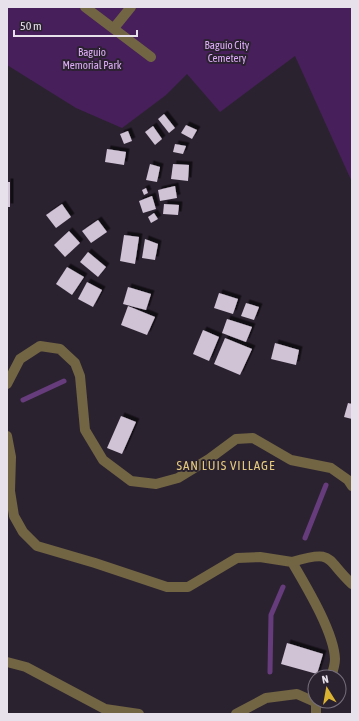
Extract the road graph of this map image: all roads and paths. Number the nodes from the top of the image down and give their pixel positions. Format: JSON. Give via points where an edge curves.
{"nodes":[{"id":1,"x":85,"y":7,"type":"edge"},
{"id":2,"x":131,"y":7,"type":"edge"},
{"id":3,"x":114,"y":28,"type":"junction"},
{"id":4,"x":150,"y":57,"type":"dead end"},
{"id":5,"x":7,"y":384,"type":"edge"},
{"id":6,"x":7,"y":436,"type":"edge"},
{"id":7,"x":352,"y":486,"type":"edge"},
{"id":8,"x":292,"y":562,"type":"junction"},
{"id":9,"x":352,"y":584,"type":"edge"},
{"id":10,"x":7,"y":662,"type":"edge"},
{"id":11,"x":333,"y":669,"type":"edge"},
{"id":12,"x":307,"y":698,"type":"edge"},
{"id":13,"x":139,"y":714,"type":"edge"},
{"id":14,"x":236,"y":714,"type":"edge"}],
"edges":[{"from":1,"to":3,"type":"street"},
{"from":2,"to":3,"type":"street"},
{"from":3,"to":4,"type":"street"},
{"from":5,"to":7,"type":"street","via":[[20,359],[33,350],[40,346],[60,349],[75,363],[80,376],[85,430],[103,460],[131,481],[156,484],[178,478],[236,439],[253,438],[291,460],[331,468]]},
{"from":6,"to":8,"type":"street","via":[[11,457],[10,491],[14,516],[23,532],[37,546],[167,587],[188,587],[237,558],[260,557]]},
{"from":8,"to":9,"type":"street","via":[[314,556],[330,558]]},
{"from":8,"to":11,"type":"street","via":[[330,635],[335,659]]},
{"from":10,"to":13,"type":"street","via":[[26,667],[105,709]]},
{"from":12,"to":14,"type":"street","via":[[297,694],[266,698]]}]}
